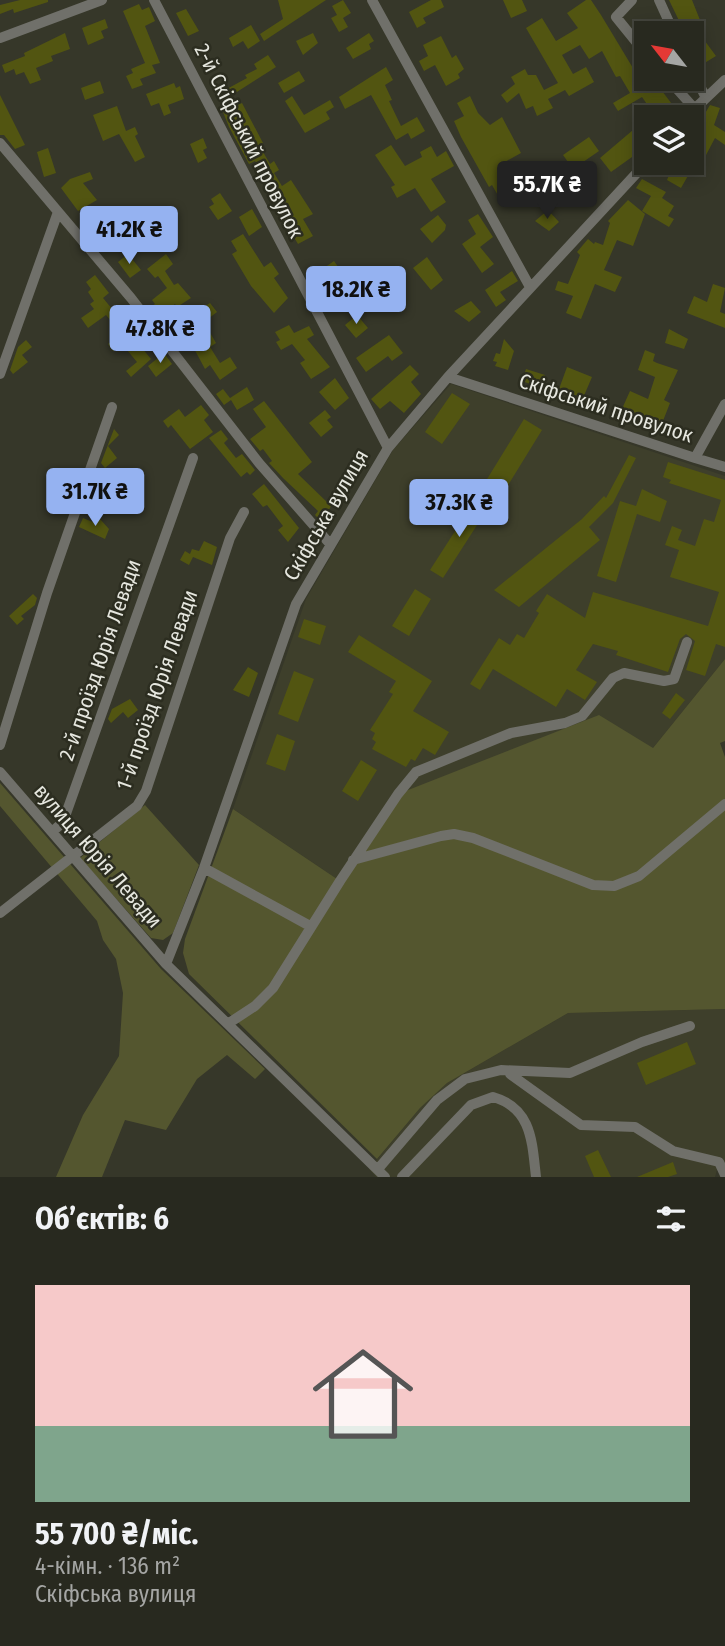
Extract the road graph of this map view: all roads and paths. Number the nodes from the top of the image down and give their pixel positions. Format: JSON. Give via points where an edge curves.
{"nodes":[{"id":1,"x":102,"y":0,"type":"edge"},
{"id":2,"x":154,"y":0,"type":"edge"},
{"id":3,"x":372,"y":0,"type":"edge"},
{"id":4,"x":632,"y":0,"type":"edge"},
{"id":5,"x":659,"y":0,"type":"edge"},
{"id":6,"x":669,"y":21,"type":"edge"},
{"id":7,"x":0,"y":38,"type":"edge"},
{"id":8,"x":634,"y":39,"type":"edge"},
{"id":9,"x":725,"y":80,"type":"edge"},
{"id":10,"x":679,"y":91,"type":"edge"},
{"id":11,"x":702,"y":91,"type":"edge"},
{"id":12,"x":705,"y":96,"type":"junction"},
{"id":13,"x":691,"y":105,"type":"edge"},
{"id":14,"x":697,"y":105,"type":"edge"},
{"id":15,"x":0,"y":143,"type":"edge"},
{"id":16,"x":635,"y":175,"type":"edge"},
{"id":17,"x":58,"y":212,"type":"junction"},
{"id":18,"x":530,"y":286,"type":"junction"},
{"id":19,"x":0,"y":374,"type":"edge"},
{"id":20,"x":447,"y":377,"type":"junction"},
{"id":21,"x":725,"y":404,"type":"edge"},
{"id":22,"x":112,"y":407,"type":"dead end"},
{"id":23,"x":388,"y":448,"type":"junction"},
{"id":24,"x":193,"y":458,"type":"dead end"},
{"id":25,"x":695,"y":458,"type":"junction"},
{"id":26,"x":725,"y":467,"type":"edge"},
{"id":27,"x":244,"y":512,"type":"dead end"},
{"id":28,"x":330,"y":544,"type":"junction"},
{"id":29,"x":687,"y":642,"type":"dead end"},
{"id":30,"x":0,"y":745,"type":"edge"},
{"id":31,"x":0,"y":772,"type":"edge"},
{"id":32,"x":725,"y":804,"type":"edge"},
{"id":33,"x":52,"y":832,"type":"junction"},
{"id":34,"x":74,"y":857,"type":"junction"},
{"id":35,"x":354,"y":860,"type":"junction"},
{"id":36,"x":204,"y":868,"type":"junction"},
{"id":37,"x":0,"y":912,"type":"edge"},
{"id":38,"x":310,"y":926,"type":"junction"},
{"id":39,"x":166,"y":964,"type":"junction"},
{"id":40,"x":229,"y":1023,"type":"junction"},
{"id":41,"x":690,"y":1026,"type":"dead end"},
{"id":42,"x":501,"y":1070,"type":"junction"},
{"id":43,"x":722,"y":1162,"type":"edge"},
{"id":44,"x":382,"y":1173,"type":"edge"},
{"id":45,"x":725,"y":1175,"type":"edge"},
{"id":46,"x":402,"y":1177,"type":"edge"},
{"id":47,"x":536,"y":1177,"type":"edge"}],
"edges":[{"from":1,"to":7,"type":"street"},
{"from":2,"to":23,"type":"street","name":"2-й Скіфський провулок"},
{"from":3,"to":18,"type":"street"},
{"from":4,"to":8,"type":"street","via":[[616,17]]},
{"from":5,"to":6,"type":"street"},
{"from":9,"to":12,"type":"street"},
{"from":10,"to":13,"type":"street"},
{"from":11,"to":12,"type":"street"},
{"from":12,"to":14,"type":"street"},
{"from":15,"to":17,"type":"street"},
{"from":16,"to":18,"type":"street","name":"Скіфська вулиця"},
{"from":17,"to":19,"type":"street"},
{"from":17,"to":28,"type":"street","via":[[259,463]]},
{"from":18,"to":20,"type":"street","name":"Скіфська вулиця"},
{"from":20,"to":23,"type":"street","name":"Скіфська вулиця"},
{"from":20,"to":25,"type":"street","name":"Скіфський провулок"},
{"from":21,"to":25,"type":"street","name":"Скіфський провулок"},
{"from":22,"to":30,"type":"street"},
{"from":23,"to":28,"type":"street","name":"Скіфська вулиця"},
{"from":24,"to":33,"type":"street","name":"2-й проїзд Юрія Левади","via":[[63,822]]},
{"from":25,"to":26,"type":"street"},
{"from":27,"to":34,"type":"street","name":"1-й проїзд Юрія Левади","via":[[230,538],[146,791],[137,806]]},
{"from":28,"to":36,"type":"street","name":"Скіфська вулиця","via":[[296,604]]},
{"from":29,"to":35,"type":"street","via":[[674,678],[664,681],[624,673],[613,678],[582,716],[511,733],[416,772]]},
{"from":31,"to":33,"type":"street","name":"вулиця Юрія Левади"},
{"from":32,"to":35,"type":"street","via":[[639,876],[614,886],[593,885],[454,834]]},
{"from":33,"to":34,"type":"street","name":"вулиця Юрія Левади"},
{"from":34,"to":37,"type":"street","name":"1-й проїзд Юрія Левади"},
{"from":34,"to":39,"type":"street","name":"вулиця Юрія Левади"},
{"from":35,"to":38,"type":"street"},
{"from":36,"to":38,"type":"street"},
{"from":36,"to":39,"type":"street","name":"Скіфська вулиця"},
{"from":38,"to":40,"type":"street","via":[[264,998]]},
{"from":39,"to":40,"type":"street","name":"вулиця Юрія Левади"},
{"from":40,"to":44,"type":"street","name":"вулиця Юрія Левади"},
{"from":41,"to":42,"type":"street","via":[[570,1073]]},
{"from":42,"to":43,"type":"street","via":[[517,1076],[581,1125],[635,1127],[673,1151]]},
{"from":42,"to":44,"type":"street","via":[[480,1073],[450,1088],[424,1113]]},
{"from":43,"to":45,"type":"street"},
{"from":46,"to":47,"type":"street","via":[[471,1105],[486,1097],[511,1104],[525,1119]]}]}
